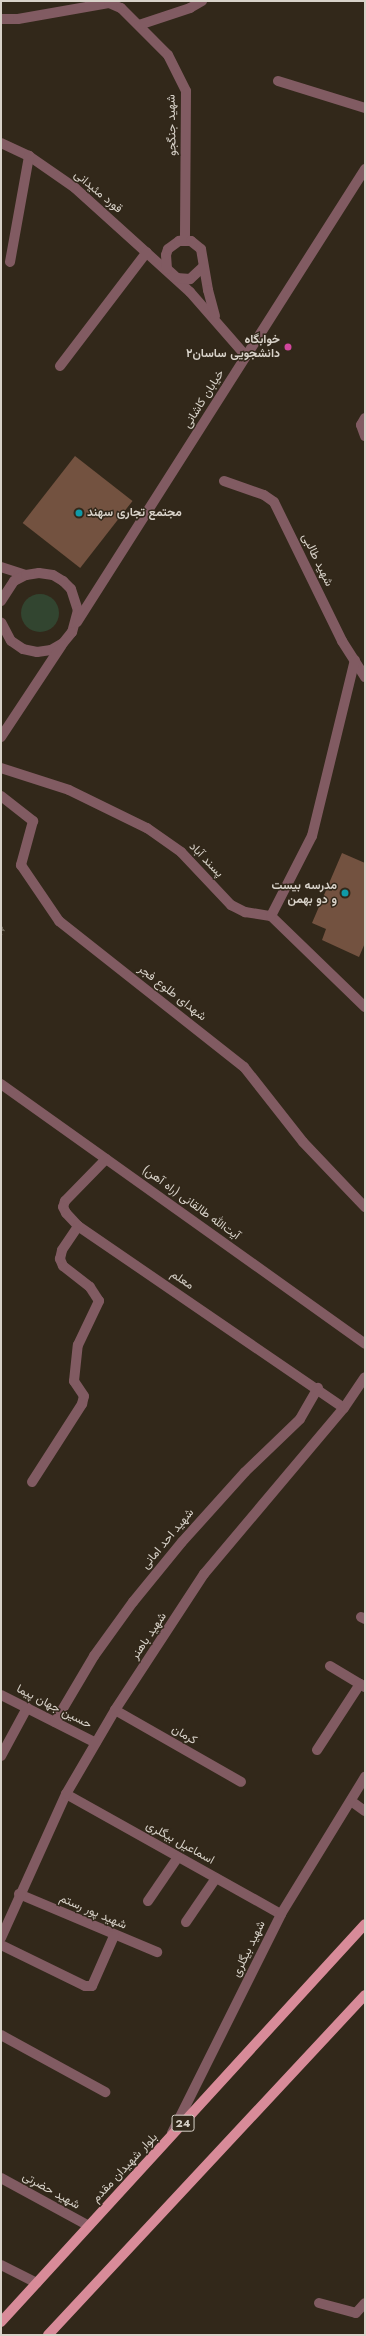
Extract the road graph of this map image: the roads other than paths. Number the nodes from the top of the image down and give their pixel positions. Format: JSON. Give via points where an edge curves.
{"nodes":[{"id":1,"x":202,"y":1,"type":"edge"},
{"id":2,"x":1,"y":19,"type":"edge"},
{"id":3,"x":139,"y":25,"type":"junction"},
{"id":4,"x":278,"y":80,"type":"dead end"},
{"id":5,"x":365,"y":108,"type":"edge"},
{"id":6,"x":1,"y":143,"type":"edge"},
{"id":7,"x":29,"y":156,"type":"junction"},
{"id":8,"x":365,"y":169,"type":"edge"},
{"id":9,"x":185,"y":240,"type":"junction"},
{"id":10,"x":147,"y":252,"type":"junction"},
{"id":11,"x":10,"y":262,"type":"dead end"},
{"id":12,"x":203,"y":267,"type":"junction"},
{"id":13,"x":171,"y":274,"type":"junction"},
{"id":14,"x":216,"y":319,"type":"junction"},
{"id":15,"x":246,"y":356,"type":"junction"},
{"id":16,"x":60,"y":366,"type":"dead end"},
{"id":17,"x":365,"y":418,"type":"edge"},
{"id":18,"x":365,"y":436,"type":"edge"},
{"id":19,"x":224,"y":480,"type":"dead end"},
{"id":20,"x":1,"y":567,"type":"edge"},
{"id":21,"x":26,"y":574,"type":"junction"},
{"id":22,"x":1,"y":601,"type":"edge"},
{"id":23,"x":77,"y":622,"type":"junction"},
{"id":24,"x":2,"y":627,"type":"edge"},
{"id":25,"x":63,"y":643,"type":"junction"},
{"id":26,"x":355,"y":660,"type":"junction"},
{"id":27,"x":365,"y":678,"type":"edge"},
{"id":28,"x":1,"y":737,"type":"edge"},
{"id":29,"x":1,"y":768,"type":"edge"},
{"id":30,"x":1,"y":796,"type":"edge"},
{"id":31,"x":271,"y":916,"type":"junction"},
{"id":32,"x":365,"y":1007,"type":"edge"},
{"id":33,"x":1,"y":1084,"type":"edge"},
{"id":34,"x":106,"y":1159,"type":"junction"},
{"id":35,"x":365,"y":1207,"type":"edge"},
{"id":36,"x":78,"y":1226,"type":"junction"},
{"id":37,"x":365,"y":1344,"type":"edge"},
{"id":38,"x":365,"y":1378,"type":"edge"},
{"id":39,"x":318,"y":1388,"type":"junction"},
{"id":40,"x":344,"y":1408,"type":"junction"},
{"id":41,"x":32,"y":1482,"type":"dead end"},
{"id":42,"x":330,"y":1666,"type":"dead end"},
{"id":43,"x":363,"y":1686,"type":"edge"},
{"id":44,"x":1,"y":1695,"type":"edge"},
{"id":45,"x":27,"y":1708,"type":"junction"},
{"id":46,"x":115,"y":1710,"type":"junction"},
{"id":47,"x":55,"y":1722,"type":"junction"},
{"id":48,"x":96,"y":1743,"type":"junction"},
{"id":49,"x":317,"y":1750,"type":"dead end"},
{"id":50,"x":1,"y":1756,"type":"edge"},
{"id":51,"x":365,"y":1777,"type":"edge"},
{"id":52,"x":241,"y":1782,"type":"dead end"},
{"id":53,"x":66,"y":1794,"type":"junction"},
{"id":54,"x":351,"y":1801,"type":"junction"},
{"id":55,"x":365,"y":1811,"type":"edge"},
{"id":56,"x":178,"y":1857,"type":"junction"},
{"id":57,"x":216,"y":1878,"type":"junction"},
{"id":58,"x":19,"y":1894,"type":"junction"},
{"id":59,"x":148,"y":1901,"type":"dead end"},
{"id":60,"x":281,"y":1914,"type":"junction"},
{"id":61,"x":186,"y":1922,"type":"dead end"},
{"id":62,"x":365,"y":1924,"type":"edge"},
{"id":63,"x":114,"y":1936,"type":"junction"},
{"id":64,"x":1,"y":1938,"type":"edge"},
{"id":65,"x":1,"y":1945,"type":"edge"},
{"id":66,"x":157,"y":1952,"type":"dead end"},
{"id":67,"x":365,"y":1995,"type":"edge"},
{"id":68,"x":1,"y":2035,"type":"edge"},
{"id":69,"x":105,"y":2092,"type":"dead end"},
{"id":70,"x":169,"y":2139,"type":"junction"},
{"id":71,"x":1,"y":2178,"type":"edge"},
{"id":72,"x":89,"y":2226,"type":"junction"},
{"id":73,"x":1,"y":2265,"type":"edge"},
{"id":74,"x":36,"y":2283,"type":"junction"},
{"id":75,"x":319,"y":2303,"type":"dead end"},
{"id":76,"x":365,"y":2303,"type":"edge"},
{"id":77,"x":1,"y":2322,"type":"edge"},
{"id":78,"x":48,"y":2335,"type":"edge"}],
"edges":[{"from":1,"to":3,"type":"street","via":[[190,8]]},
{"from":2,"to":3,"type":"street","name":"شهید جنگجو","via":[[18,19],[109,3],[121,8]]},
{"from":3,"to":9,"type":"street","name":"شهید جنگجو","via":[[168,55],[186,90]]},
{"from":4,"to":5,"type":"street"},
{"from":6,"to":7,"type":"street","name":"قورد مئیدانی"},
{"from":7,"to":10,"type":"street","name":"قورد مئیدانی","via":[[76,188]]},
{"from":7,"to":11,"type":"street"},
{"from":8,"to":15,"type":"street","name":"خیابان کاشانی"},
{"from":9,"to":12,"type":"street","name":"قورد مئیدانی","via":[[201,249]]},
{"from":9,"to":13,"type":"street","via":[[173,244],[168,249],[165,262]]},
{"from":10,"to":13,"type":"street","name":"قورد مئیدانی"},
{"from":10,"to":16,"type":"street"},
{"from":12,"to":13,"type":"street","name":"قورد مئیدانی","via":[[190,279],[183,280]]},
{"from":12,"to":14,"type":"street","name":"قورد مئیدانی"},
{"from":13,"to":14,"type":"street","name":"قورد مئیدانی"},
{"from":14,"to":15,"type":"street","name":"قورد مئیدانی"},
{"from":15,"to":23,"type":"street","name":"خیابان کاشانی"},
{"from":17,"to":18,"type":"street","via":[[361,425]]},
{"from":19,"to":26,"type":"street","name":"شهید طالبی","via":[[264,495],[274,502],[342,641]]},
{"from":20,"to":21,"type":"street"},
{"from":21,"to":22,"type":"street","via":[[14,581]]},
{"from":21,"to":23,"type":"street","via":[[39,572],[53,575],[63,581],[76,599]]},
{"from":23,"to":25,"type":"street","name":"خیابان کاشانی"},
{"from":24,"to":25,"type":"street","via":[[11,641],[36,652],[50,650]]},
{"from":25,"to":28,"type":"street"},
{"from":26,"to":27,"type":"street","name":"شهید طالبی"},
{"from":26,"to":31,"type":"street","via":[[312,836]]},
{"from":29,"to":31,"type":"street","name":"پسند آباد","via":[[69,790],[147,828],[181,852],[231,905],[245,912]]},
{"from":30,"to":35,"type":"street","name":"شهدای طلوع فجر","via":[[33,821],[21,865],[59,921],[244,1067],[303,1142]]},
{"from":31,"to":32,"type":"street"},
{"from":33,"to":34,"type":"street","name":"(راه آهن) آیت‌الله طالقانی"},
{"from":34,"to":36,"type":"street","name":"معلم","via":[[64,1201],[62,1207]]},
{"from":34,"to":37,"type":"street","name":"(راه آهن) آیت‌الله طالقانی"},
{"from":36,"to":39,"type":"street","name":"معلم"},
{"from":36,"to":41,"type":"street","via":[[62,1250],[60,1259],[63,1266],[90,1287],[99,1301],[78,1345],[74,1381],[84,1396],[82,1404]]},
{"from":38,"to":40,"type":"street","name":"شهید باهنر"},
{"from":39,"to":40,"type":"street","name":"معلم"},
{"from":39,"to":47,"type":"street","name":"شهید احد امانی","via":[[300,1419],[245,1472],[187,1536],[133,1602],[94,1656]]},
{"from":40,"to":46,"type":"street","name":"شهید باهنر","via":[[204,1574]]},
{"from":42,"to":43,"type":"street"},
{"from":43,"to":49,"type":"street"},
{"from":44,"to":45,"type":"street","name":"حسین جهان پیما"},
{"from":45,"to":47,"type":"street","name":"حسین جهان پیما"},
{"from":45,"to":50,"type":"street"},
{"from":46,"to":48,"type":"street","name":"شهید باهنر"},
{"from":46,"to":52,"type":"street","name":"کرمان"},
{"from":47,"to":48,"type":"street","name":"حسین جهان پیما"},
{"from":48,"to":53,"type":"street","name":"شهید باهنر"},
{"from":51,"to":54,"type":"street","name":"شهید بیگلری"},
{"from":53,"to":56,"type":"street","name":"اسماعیل بیگلری"},
{"from":53,"to":58,"type":"street","name":"شهید باهنر","via":[[34,1868]]},
{"from":54,"to":55,"type":"street"},
{"from":54,"to":60,"type":"street","name":"شهید بیگلری"},
{"from":56,"to":57,"type":"street","name":"اسماعیل بیگلری"},
{"from":56,"to":59,"type":"street"},
{"from":57,"to":60,"type":"street","name":"اسماعیل بیگلری"},
{"from":57,"to":61,"type":"street"},
{"from":58,"to":63,"type":"street","name":"شهید پور رستم"},
{"from":58,"to":64,"type":"street","name":"شهید باهنر"},
{"from":60,"to":70,"type":"street","name":"شهید بیگلری"},
{"from":62,"to":70,"type":"main road","name":"بلوار شهیدان مقدم","number":"24"},
{"from":63,"to":65,"type":"street","via":[[92,1986],[85,1986]]},
{"from":63,"to":66,"type":"street","name":"شهید پور رستم"},
{"from":67,"to":78,"type":"main road"},
{"from":68,"to":69,"type":"street"},
{"from":70,"to":72,"type":"main road","name":"بلوار شهیدان مقدم","number":"24"},
{"from":71,"to":72,"type":"street","name":"شهید حضرتی"},
{"from":72,"to":74,"type":"main road","name":"بلوار شهیدان مقدم","number":"24"},
{"from":73,"to":74,"type":"street"},
{"from":74,"to":77,"type":"main road","name":"بلوار شهیدان مقدم","number":"24"},
{"from":75,"to":76,"type":"street","via":[[356,2313]]}]}
